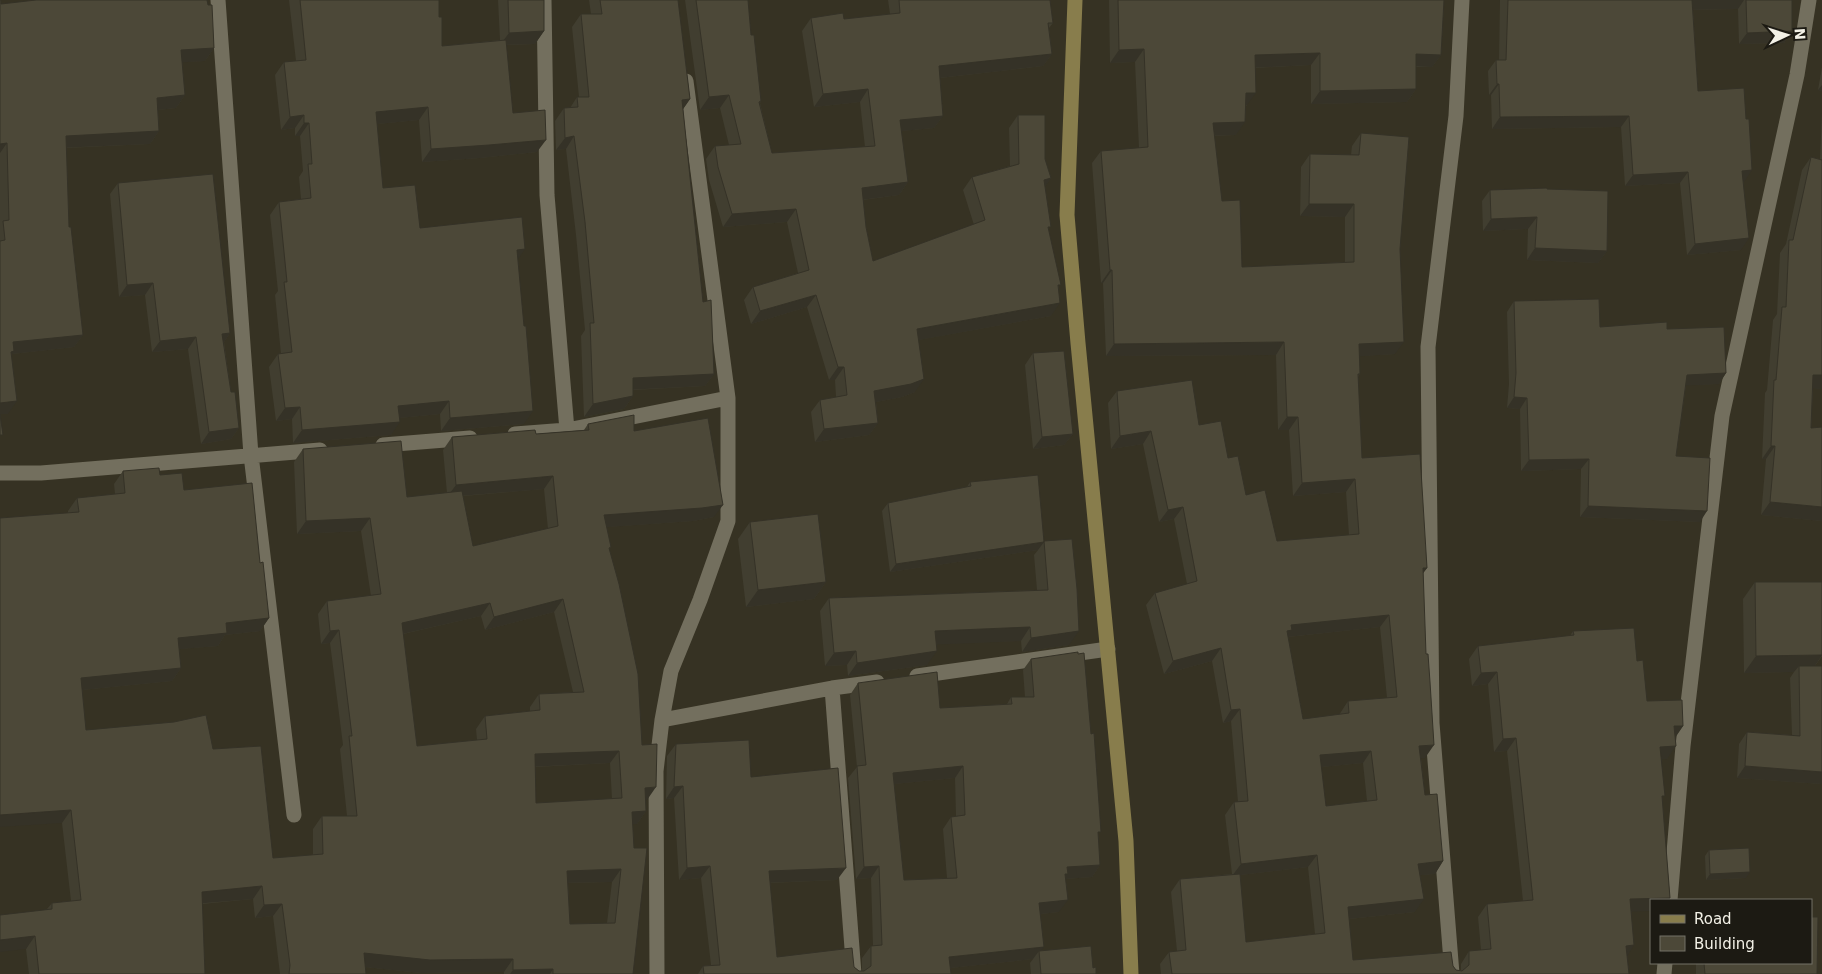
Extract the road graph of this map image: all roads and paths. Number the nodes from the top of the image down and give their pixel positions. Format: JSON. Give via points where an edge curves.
{"nodes":[{"id":1,"x":218,"y":0,"type":"edge"},
{"id":2,"x":544,"y":0,"type":"edge"},
{"id":3,"x":1075,"y":0,"type":"edge"},
{"id":4,"x":1462,"y":0,"type":"edge"},
{"id":5,"x":1809,"y":0,"type":"edge"},
{"id":6,"x":685,"y":68,"type":"edge"},
{"id":7,"x":728,"y":398,"type":"junction"},
{"id":8,"x":567,"y":430,"type":"junction"},
{"id":9,"x":370,"y":446,"type":"edge"},
{"id":10,"x":330,"y":449,"type":"edge"},
{"id":11,"x":251,"y":455,"type":"junction"},
{"id":12,"x":0,"y":473,"type":"edge"},
{"id":13,"x":1108,"y":649,"type":"junction"},
{"id":14,"x":832,"y":688,"type":"junction"},
{"id":15,"x":662,"y":720,"type":"junction"},
{"id":16,"x":294,"y":815,"type":"dead end"},
{"id":17,"x":1670,"y":899,"type":"edge"},
{"id":18,"x":657,"y":974,"type":"edge"},
{"id":19,"x":854,"y":974,"type":"edge"},
{"id":20,"x":1131,"y":974,"type":"edge"},
{"id":21,"x":1452,"y":974,"type":"edge"}],
"edges":[{"from":1,"to":11,"type":"street"},
{"from":2,"to":8,"type":"street","via":[[547,195]]},
{"from":3,"to":13,"type":"street","via":[[1067,215]]},
{"from":4,"to":21,"type":"street","via":[[1456,116],[1428,347],[1432,723]]},
{"from":5,"to":17,"type":"street","via":[[1797,75],[1722,416],[1683,746]]},
{"from":6,"to":7,"type":"street"},
{"from":7,"to":8,"type":"street"},
{"from":7,"to":15,"type":"street","via":[[728,521],[671,672]]},
{"from":8,"to":9,"type":"street"},
{"from":10,"to":11,"type":"street"},
{"from":11,"to":12,"type":"street","via":[[41,473]]},
{"from":11,"to":16,"type":"street"},
{"from":13,"to":14,"type":"street"},
{"from":13,"to":20,"type":"street","via":[[1126,841]]},
{"from":14,"to":15,"type":"street"},
{"from":14,"to":19,"type":"street"},
{"from":15,"to":18,"type":"street","via":[[656,771]]}]}
